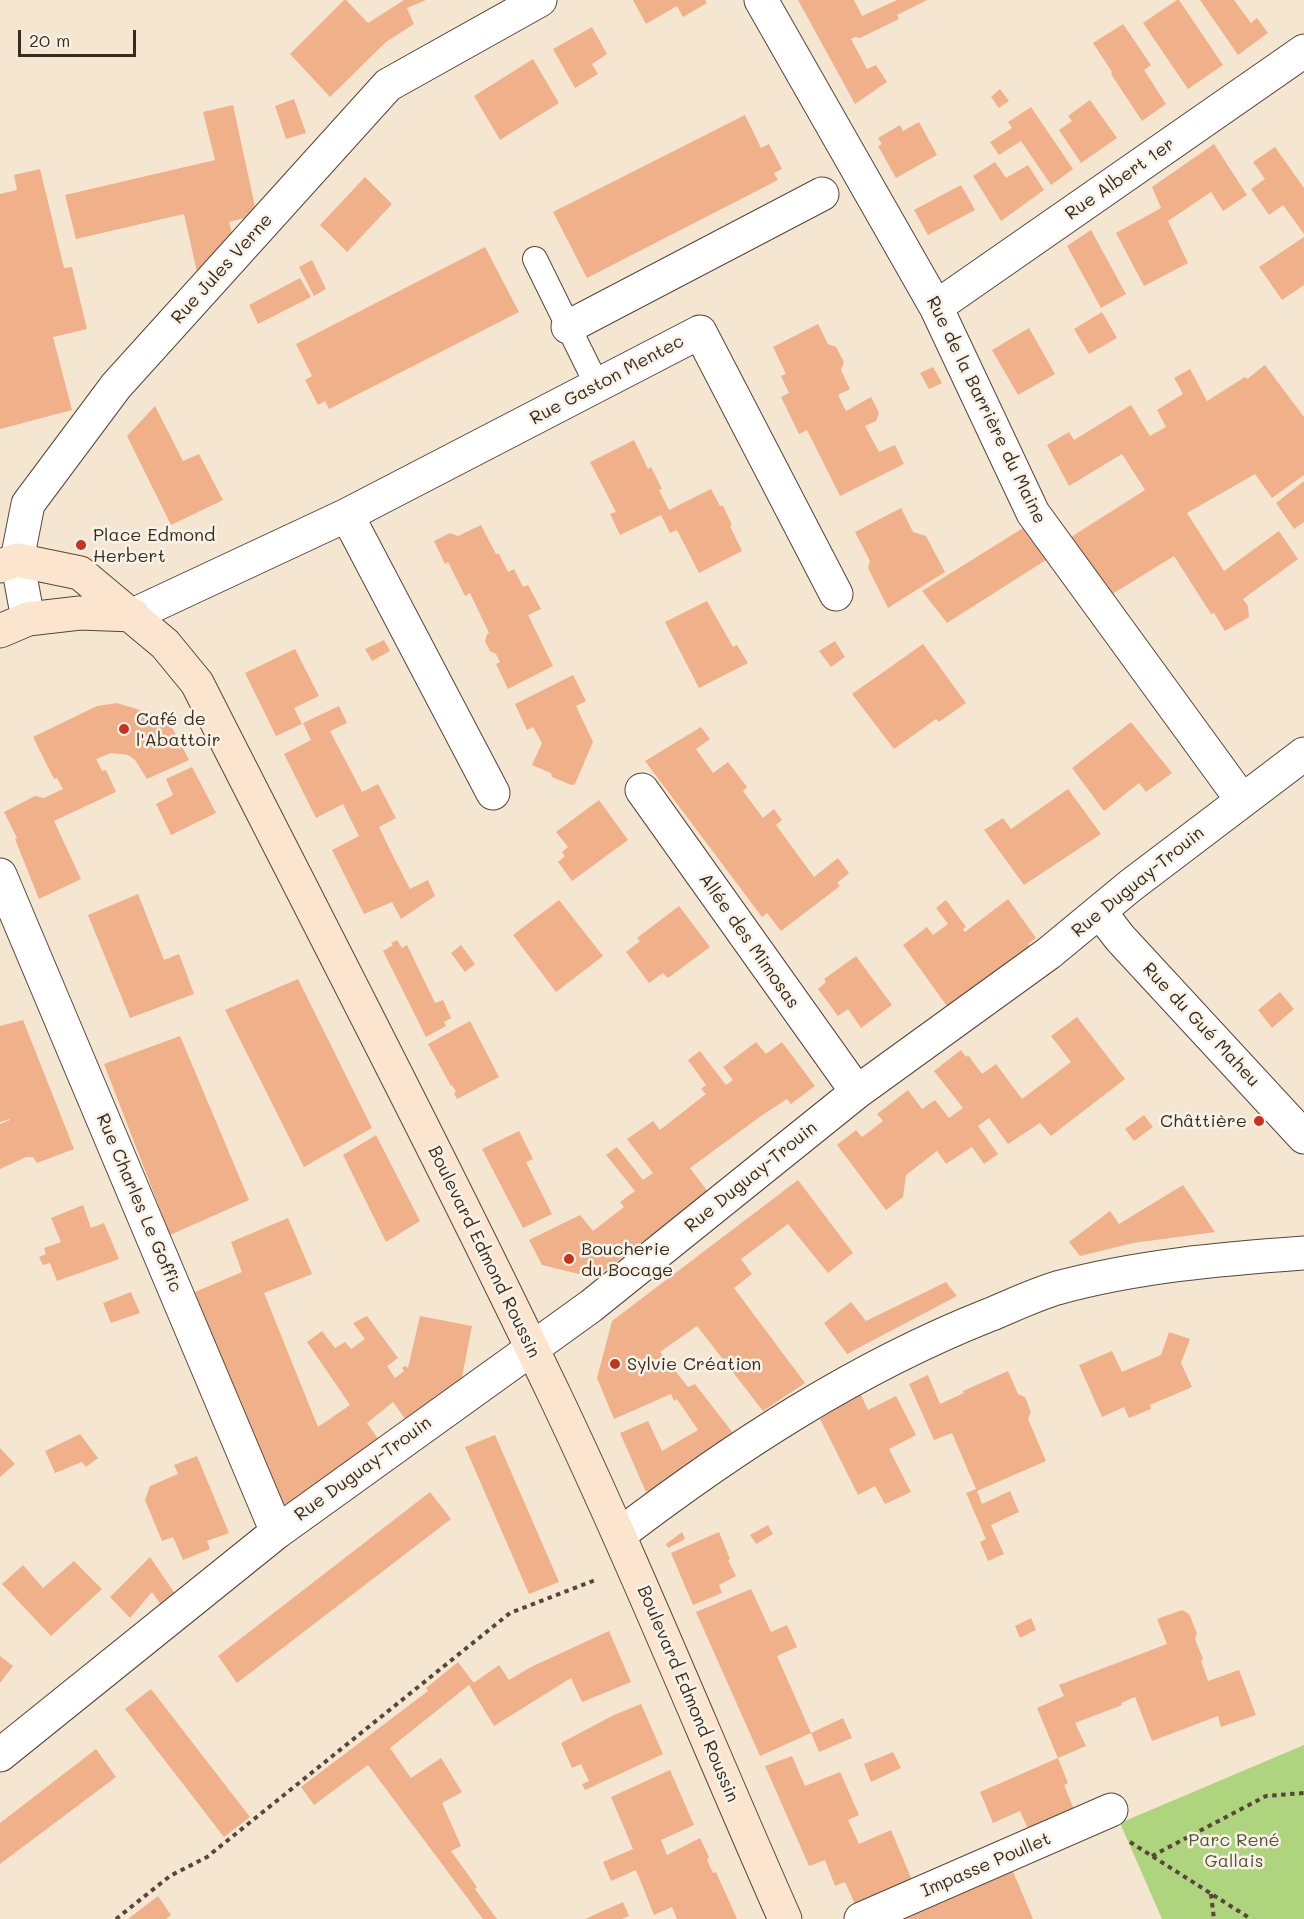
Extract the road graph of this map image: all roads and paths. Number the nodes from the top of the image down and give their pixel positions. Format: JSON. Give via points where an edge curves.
{"nodes":[{"id":1,"x":540,"y":0,"type":"edge"},
{"id":2,"x":762,"y":0,"type":"edge"},
{"id":3,"x":1304,"y":51,"type":"edge"},
{"id":4,"x":822,"y":194,"type":"dead end"},
{"id":5,"x":535,"y":259,"type":"dead end"},
{"id":6,"x":936,"y":307,"type":"junction"},
{"id":7,"x":568,"y":327,"type":"junction"},
{"id":8,"x":597,"y":385,"type":"junction"},
{"id":9,"x":347,"y":515,"type":"junction"},
{"id":10,"x":8,"y":563,"type":"edge"},
{"id":11,"x":836,"y":594,"type":"dead end"},
{"id":12,"x":133,"y":615,"type":"junction"},
{"id":13,"x":14,"y":625,"type":"edge"},
{"id":14,"x":1304,"y":754,"type":"edge"},
{"id":15,"x":642,"y":790,"type":"dead end"},
{"id":16,"x":493,"y":793,"type":"dead end"},
{"id":17,"x":1242,"y":800,"type":"junction"},
{"id":18,"x":0,"y":875,"type":"edge"},
{"id":19,"x":1100,"y":912,"type":"junction"},
{"id":20,"x":857,"y":1092,"type":"junction"},
{"id":21,"x":1304,"y":1137,"type":"edge"},
{"id":22,"x":1304,"y":1253,"type":"edge"},
{"id":23,"x":532,"y":1349,"type":"junction"},
{"id":24,"x":277,"y":1532,"type":"junction"},
{"id":25,"x":619,"y":1534,"type":"junction"},
{"id":26,"x":632,"y":1566,"type":"junction"},
{"id":27,"x":0,"y":1755,"type":"edge"},
{"id":28,"x":1304,"y":1793,"type":"edge"},
{"id":29,"x":1099,"y":1816,"type":"joint"},
{"id":30,"x":1152,"y":1856,"type":"junction"},
{"id":31,"x":1211,"y":1894,"type":"junction"},
{"id":32,"x":116,"y":1919,"type":"edge"},
{"id":33,"x":785,"y":1919,"type":"edge"},
{"id":34,"x":861,"y":1919,"type":"edge"},
{"id":35,"x":1214,"y":1919,"type":"edge"},
{"id":36,"x":1251,"y":1919,"type":"edge"}],
"edges":[{"from":1,"to":10,"type":"street","name":"Rue Jules Verne","via":[[388,86],[116,386],[28,504]]},
{"from":2,"to":6,"type":"street","name":"Rue de la Barrière du Maine"},
{"from":3,"to":6,"type":"street","name":"Rue Albert 1er"},
{"from":4,"to":7,"type":"street"},
{"from":5,"to":7,"type":"lane"},
{"from":6,"to":17,"type":"street","name":"Rue de la Barrière du Maine","via":[[1033,513]]},
{"from":7,"to":8,"type":"lane"},
{"from":8,"to":9,"type":"street","name":"Rue Gaston Mentec"},
{"from":8,"to":11,"type":"street","name":"Rue Gaston Mentec","via":[[700,332]]},
{"from":9,"to":12,"type":"street","name":"Rue Gaston Mentec"},
{"from":9,"to":16,"type":"street"},
{"from":10,"to":12,"type":"street","via":[[80,573]]},
{"from":10,"to":13,"type":"street","name":"Rue Jules Verne"},
{"from":12,"to":13,"type":"street","via":[[80,613]]},
{"from":12,"to":23,"type":"street","name":"Boulevard Edmond Roussin","via":[[165,644],[197,683]]},
{"from":14,"to":17,"type":"street","name":"Rue Duguay-Trouin"},
{"from":15,"to":20,"type":"street","name":"Allée des Mimosas"},
{"from":17,"to":19,"type":"street","name":"Rue Duguay-Trouin"},
{"from":18,"to":24,"type":"street","name":"Rue Charles Le Goffic"},
{"from":19,"to":20,"type":"street","name":"Rue Duguay-Trouin"},
{"from":19,"to":21,"type":"street","name":"Rue du Gué Maheu"},
{"from":20,"to":23,"type":"street","name":"Rue Duguay-Trouin"},
{"from":22,"to":25,"type":"street","via":[[1161,1266],[1055,1289],[958,1327],[856,1376],[749,1443]]},
{"from":23,"to":24,"type":"street","name":"Rue Duguay-Trouin"},
{"from":23,"to":25,"type":"street","name":"Boulevard Edmond Roussin"},
{"from":24,"to":27,"type":"street","name":"Rue Duguay-Trouin"},
{"from":25,"to":26,"type":"street","name":"Boulevard Edmond Roussin"},
{"from":26,"to":32,"type":"path","via":[[510,1613],[207,1857],[170,1876]]},
{"from":26,"to":33,"type":"street","name":"Boulevard Edmond Roussin"},
{"from":28,"to":30,"type":"path","via":[[1266,1796]]},
{"from":29,"to":30,"type":"path"},
{"from":29,"to":34,"type":"street","name":"Impasse Poullet"},
{"from":30,"to":31,"type":"path"},
{"from":31,"to":35,"type":"path"},
{"from":31,"to":36,"type":"path"}]}
